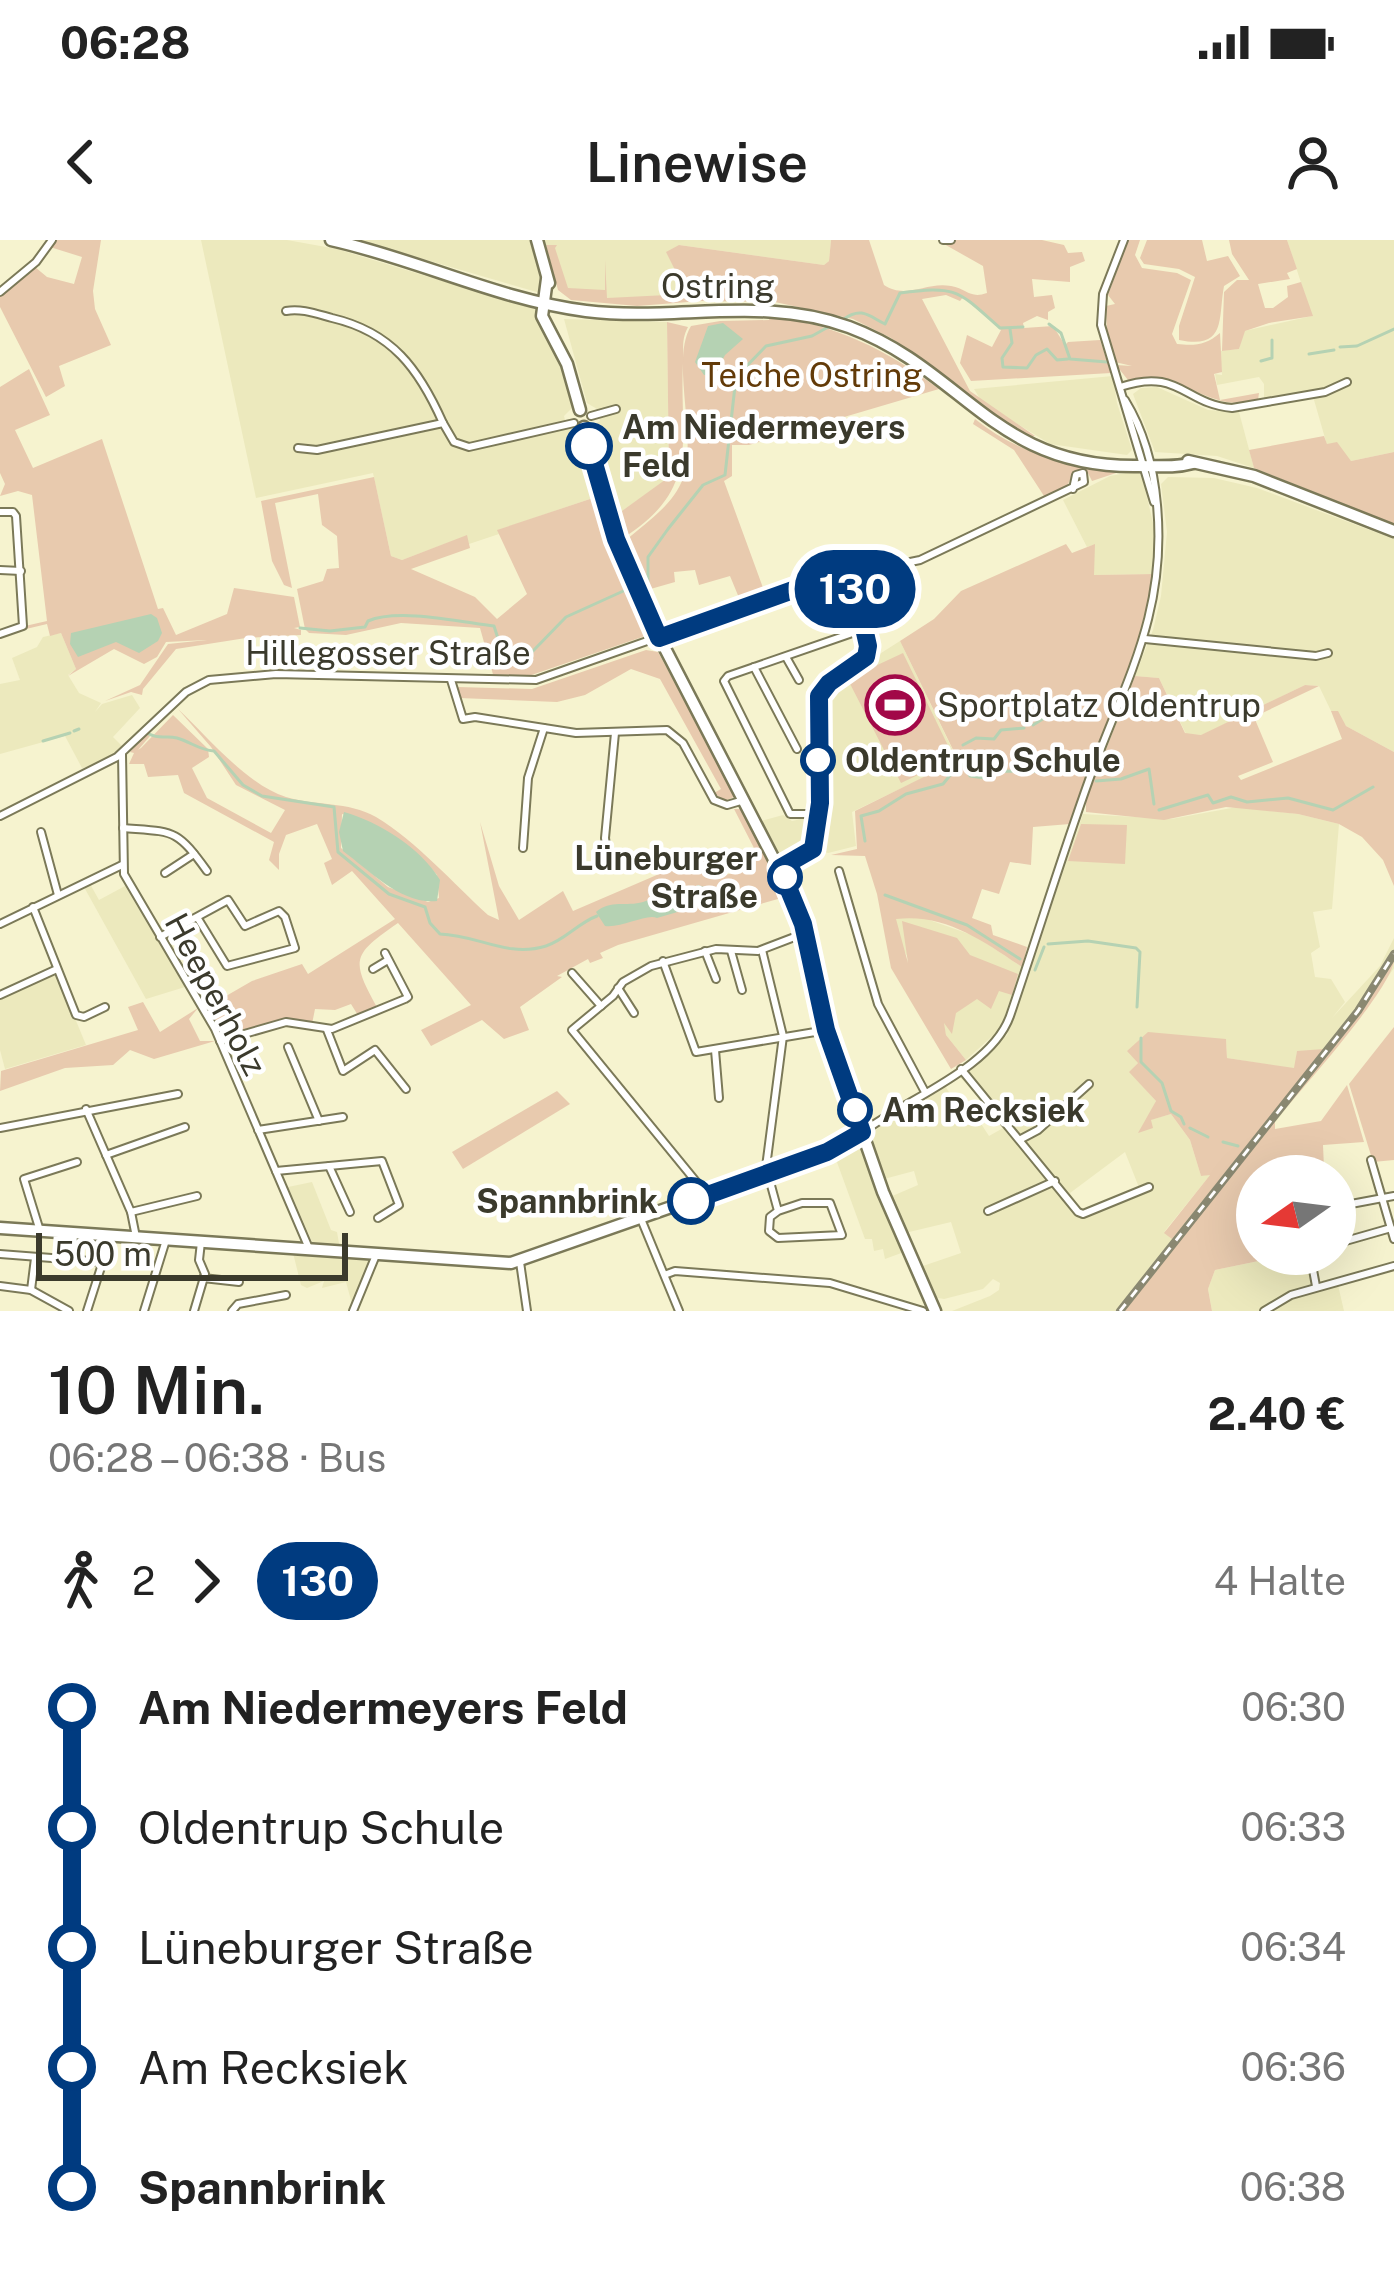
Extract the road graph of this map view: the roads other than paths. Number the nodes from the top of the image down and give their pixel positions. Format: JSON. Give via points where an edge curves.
{"nodes":[{"id":1,"x":52,"y":240,"type":"edge"},
{"id":2,"x":331,"y":240,"type":"edge"},
{"id":3,"x":537,"y":240,"type":"edge"},
{"id":4,"x":1124,"y":240,"type":"edge"},
{"id":5,"x":0,"y":292,"type":"edge"},
{"id":6,"x":547,"y":304,"type":"junction"},
{"id":7,"x":286,"y":311,"type":"dead end"},
{"id":8,"x":1347,"y":382,"type":"dead end"},
{"id":9,"x":1120,"y":387,"type":"junction"},
{"id":10,"x":616,"y":409,"type":"dead end"},
{"id":11,"x":580,"y":419,"type":"junction"},
{"id":12,"x":442,"y":424,"type":"junction"},
{"id":13,"x":298,"y":448,"type":"dead end"},
{"id":14,"x":1146,"y":463,"type":"junction"},
{"id":15,"x":1072,"y":489,"type":"dead end"},
{"id":16,"x":0,"y":512,"type":"edge"},
{"id":17,"x":1394,"y":531,"type":"edge"},
{"id":18,"x":0,"y":570,"type":"edge"},
{"id":19,"x":21,"y":571,"type":"junction"},
{"id":20,"x":852,"y":574,"type":"junction"},
{"id":21,"x":864,"y":628,"type":"junction"},
{"id":22,"x":0,"y":634,"type":"edge"},
{"id":23,"x":659,"y":638,"type":"junction"},
{"id":24,"x":1144,"y":639,"type":"junction"},
{"id":25,"x":1328,"y":653,"type":"dead end"},
{"id":26,"x":786,"y":656,"type":"junction"},
{"id":27,"x":754,"y":667,"type":"junction"},
{"id":28,"x":451,"y":680,"type":"junction"},
{"id":29,"x":799,"y":680,"type":"dead end"},
{"id":30,"x":544,"y":728,"type":"junction"},
{"id":31,"x":615,"y":733,"type":"junction"},
{"id":32,"x":796,"y":749,"type":"dead end"},
{"id":33,"x":122,"y":754,"type":"junction"},
{"id":34,"x":744,"y":800,"type":"junction"},
{"id":35,"x":819,"y":814,"type":"junction"},
{"id":36,"x":0,"y":816,"type":"edge"},
{"id":37,"x":123,"y":828,"type":"junction"},
{"id":38,"x":41,"y":832,"type":"dead end"},
{"id":39,"x":523,"y":848,"type":"dead end"},
{"id":40,"x":607,"y":852,"type":"dead end"},
{"id":41,"x":194,"y":854,"type":"junction"},
{"id":42,"x":122,"y":865,"type":"junction"},
{"id":43,"x":780,"y":868,"type":"junction"},
{"id":44,"x":207,"y":871,"type":"dead end"},
{"id":45,"x":839,"y":871,"type":"dead end"},
{"id":46,"x":165,"y":873,"type":"dead end"},
{"id":47,"x":58,"y":896,"type":"junction"},
{"id":48,"x":33,"y":908,"type":"junction"},
{"id":49,"x":197,"y":917,"type":"junction"},
{"id":50,"x":0,"y":924,"type":"edge"},
{"id":51,"x":806,"y":933,"type":"junction"},
{"id":52,"x":160,"y":938,"type":"junction"},
{"id":53,"x":761,"y":950,"type":"junction"},
{"id":54,"x":705,"y":951,"type":"junction"},
{"id":55,"x":731,"y":951,"type":"junction"},
{"id":56,"x":663,"y":962,"type":"junction"},
{"id":57,"x":57,"y":969,"type":"junction"},
{"id":58,"x":373,"y":969,"type":"dead end"},
{"id":59,"x":572,"y":973,"type":"dead end"},
{"id":60,"x":716,"y":979,"type":"dead end"},
{"id":61,"x":619,"y":988,"type":"junction"},
{"id":62,"x":742,"y":990,"type":"dead end"},
{"id":63,"x":0,"y":995,"type":"edge"},
{"id":64,"x":601,"y":1006,"type":"junction"},
{"id":65,"x":105,"y":1007,"type":"dead end"},
{"id":66,"x":634,"y":1013,"type":"dead end"},
{"id":67,"x":327,"y":1029,"type":"junction"},
{"id":68,"x":826,"y":1030,"type":"junction"},
{"id":69,"x":783,"y":1039,"type":"junction"},
{"id":70,"x":220,"y":1041,"type":"junction"},
{"id":71,"x":288,"y":1047,"type":"dead end"},
{"id":72,"x":715,"y":1050,"type":"junction"},
{"id":73,"x":961,"y":1069,"type":"junction"},
{"id":74,"x":1089,"y":1084,"type":"dead end"},
{"id":75,"x":406,"y":1089,"type":"dead end"},
{"id":76,"x":926,"y":1092,"type":"junction"},
{"id":77,"x":178,"y":1094,"type":"dead end"},
{"id":78,"x":719,"y":1098,"type":"dead end"},
{"id":79,"x":86,"y":1109,"type":"junction"},
{"id":80,"x":343,"y":1117,"type":"dead end"},
{"id":81,"x":319,"y":1120,"type":"junction"},
{"id":82,"x":185,"y":1127,"type":"dead end"},
{"id":83,"x":0,"y":1128,"type":"edge"},
{"id":84,"x":258,"y":1130,"type":"junction"},
{"id":85,"x":862,"y":1132,"type":"junction"},
{"id":86,"x":1021,"y":1139,"type":"junction"},
{"id":87,"x":106,"y":1155,"type":"junction"},
{"id":88,"x":1371,"y":1160,"type":"dead end"},
{"id":89,"x":76,"y":1162,"type":"dead end"},
{"id":90,"x":329,"y":1166,"type":"junction"},
{"id":91,"x":276,"y":1171,"type":"junction"},
{"id":92,"x":766,"y":1174,"type":"junction"},
{"id":93,"x":1055,"y":1181,"type":"junction"},
{"id":94,"x":1149,"y":1187,"type":"dead end"},
{"id":95,"x":707,"y":1195,"type":"junction"},
{"id":96,"x":197,"y":1196,"type":"dead end"},
{"id":97,"x":1394,"y":1196,"type":"edge"},
{"id":98,"x":1381,"y":1198,"type":"junction"},
{"id":99,"x":1356,"y":1203,"type":"edge"},
{"id":100,"x":778,"y":1211,"type":"junction"},
{"id":101,"x":988,"y":1211,"type":"dead end"},
{"id":102,"x":131,"y":1212,"type":"junction"},
{"id":103,"x":350,"y":1212,"type":"dead end"},
{"id":104,"x":378,"y":1218,"type":"dead end"},
{"id":105,"x":641,"y":1219,"type":"junction"},
{"id":106,"x":0,"y":1228,"type":"edge"},
{"id":107,"x":1390,"y":1228,"type":"junction"},
{"id":108,"x":40,"y":1231,"type":"junction"},
{"id":109,"x":111,"y":1236,"type":"junction"},
{"id":110,"x":136,"y":1238,"type":"junction"},
{"id":111,"x":1356,"y":1238,"type":"edge"},
{"id":112,"x":1394,"y":1239,"type":"edge"},
{"id":113,"x":166,"y":1240,"type":"junction"},
{"id":114,"x":201,"y":1242,"type":"junction"},
{"id":115,"x":309,"y":1250,"type":"junction"},
{"id":116,"x":0,"y":1254,"type":"edge"},
{"id":117,"x":376,"y":1255,"type":"junction"},
{"id":118,"x":35,"y":1257,"type":"junction"},
{"id":119,"x":103,"y":1262,"type":"junction"},
{"id":120,"x":520,"y":1262,"type":"junction"},
{"id":121,"x":1394,"y":1267,"type":"edge"},
{"id":122,"x":667,"y":1274,"type":"junction"},
{"id":123,"x":1314,"y":1275,"type":"edge"},
{"id":124,"x":203,"y":1278,"type":"junction"},
{"id":125,"x":238,"y":1282,"type":"dead end"},
{"id":126,"x":0,"y":1286,"type":"edge"},
{"id":127,"x":1316,"y":1287,"type":"junction"},
{"id":128,"x":32,"y":1290,"type":"junction"},
{"id":129,"x":286,"y":1295,"type":"dead end"},
{"id":130,"x":69,"y":1311,"type":"edge"},
{"id":131,"x":87,"y":1311,"type":"edge"},
{"id":132,"x":144,"y":1311,"type":"edge"},
{"id":133,"x":194,"y":1311,"type":"edge"},
{"id":134,"x":232,"y":1311,"type":"edge"},
{"id":135,"x":353,"y":1311,"type":"edge"},
{"id":136,"x":526,"y":1311,"type":"edge"},
{"id":137,"x":679,"y":1311,"type":"edge"},
{"id":138,"x":923,"y":1311,"type":"edge"},
{"id":139,"x":935,"y":1311,"type":"edge"},
{"id":140,"x":1264,"y":1311,"type":"edge"}],
"edges":[{"from":1,"to":5,"type":"street"},
{"from":2,"to":6,"type":"street","name":"Ostring"},
{"from":3,"to":6,"type":"street"},
{"from":4,"to":9,"type":"street","via":[[1101,311]]},
{"from":6,"to":11,"type":"street","via":[[542,316],[565,359]]},
{"from":6,"to":14,"type":"street","name":"Ostring","via":[[621,314],[754,309],[828,320],[896,350],[1041,450]]},
{"from":7,"to":12,"type":"street","via":[[356,324],[388,341],[415,370]]},
{"from":8,"to":9,"type":"street","via":[[1232,407],[1166,381]]},
{"from":9,"to":14,"type":"street"},
{"from":10,"to":11,"type":"street"},
{"from":11,"to":12,"type":"street","via":[[462,447]]},
{"from":11,"to":23,"type":"street","via":[[611,526]]},
{"from":12,"to":13,"type":"street"},
{"from":14,"to":17,"type":"street","name":"Ostring","via":[[1254,476]]},
{"from":14,"to":24,"type":"street","via":[[1158,574]]},
{"from":15,"to":20,"type":"street","name":"Hillegosser Straße","via":[[925,558]]},
{"from":16,"to":19,"type":"street","via":[[15,514]]},
{"from":18,"to":19,"type":"street"},
{"from":19,"to":22,"type":"street","via":[[23,626]]},
{"from":20,"to":21,"type":"street"},
{"from":20,"to":23,"type":"street","name":"Hillegosser Straße"},
{"from":21,"to":26,"type":"street"},
{"from":21,"to":35,"type":"street","via":[[866,657],[818,699]]},
{"from":23,"to":28,"type":"street","name":"Hillegosser Straße","via":[[530,681]]},
{"from":23,"to":34,"type":"street"},
{"from":24,"to":25,"type":"street"},
{"from":24,"to":73,"type":"street","via":[[1006,1026]]},
{"from":26,"to":27,"type":"street"},
{"from":26,"to":29,"type":"street"},
{"from":27,"to":32,"type":"street"},
{"from":27,"to":35,"type":"street","via":[[726,677],[724,687],[790,814]]},
{"from":28,"to":30,"type":"street","via":[[463,719]]},
{"from":28,"to":33,"type":"street","name":"Hillegosser Straße","via":[[208,680]]},
{"from":30,"to":31,"type":"street"},
{"from":30,"to":39,"type":"street","via":[[527,783]]},
{"from":31,"to":34,"type":"street","via":[[672,732],[714,800]]},
{"from":31,"to":40,"type":"street"},
{"from":33,"to":36,"type":"street","name":"Hillegosser Straße"},
{"from":33,"to":37,"type":"street","name":"Heeperholz"},
{"from":34,"to":43,"type":"street"},
{"from":35,"to":43,"type":"street","via":[[812,851]]},
{"from":37,"to":41,"type":"street","via":[[169,832]]},
{"from":37,"to":42,"type":"street","name":"Heeperholz"},
{"from":38,"to":47,"type":"street"},
{"from":41,"to":44,"type":"street"},
{"from":41,"to":46,"type":"street"},
{"from":42,"to":47,"type":"street"},
{"from":42,"to":52,"type":"street","name":"Heeperholz"},
{"from":43,"to":51,"type":"street"},
{"from":45,"to":76,"type":"street","via":[[878,1006]]},
{"from":47,"to":48,"type":"street"},
{"from":48,"to":50,"type":"street"},
{"from":48,"to":57,"type":"street"},
{"from":49,"to":49,"type":"street","via":[[228,900],[245,926],[279,910],[295,948],[231,966]]},
{"from":49,"to":52,"type":"street"},
{"from":51,"to":53,"type":"street"},
{"from":51,"to":68,"type":"street"},
{"from":52,"to":70,"type":"street","name":"Heeperholz"},
{"from":53,"to":55,"type":"street"},
{"from":53,"to":69,"type":"street"},
{"from":54,"to":55,"type":"street"},
{"from":54,"to":56,"type":"street"},
{"from":54,"to":60,"type":"street"},
{"from":55,"to":62,"type":"street"},
{"from":56,"to":61,"type":"street"},
{"from":56,"to":72,"type":"street","via":[[694,1050]]},
{"from":57,"to":63,"type":"street"},
{"from":57,"to":65,"type":"street","via":[[77,1016]]},
{"from":58,"to":67,"type":"street","via":[[387,957],[409,997]]},
{"from":59,"to":64,"type":"street"},
{"from":61,"to":64,"type":"street"},
{"from":61,"to":66,"type":"street"},
{"from":64,"to":95,"type":"street","via":[[572,1030]]},
{"from":67,"to":70,"type":"street","via":[[286,1022]]},
{"from":67,"to":75,"type":"street","via":[[343,1071],[375,1050]]},
{"from":68,"to":69,"type":"street"},
{"from":68,"to":85,"type":"street"},
{"from":69,"to":72,"type":"street"},
{"from":69,"to":92,"type":"street"},
{"from":70,"to":84,"type":"street","name":"Heeperholz"},
{"from":71,"to":81,"type":"street"},
{"from":72,"to":78,"type":"street"},
{"from":73,"to":76,"type":"street"},
{"from":73,"to":86,"type":"street"},
{"from":74,"to":86,"type":"street"},
{"from":76,"to":85,"type":"street"},
{"from":77,"to":79,"type":"street"},
{"from":79,"to":83,"type":"street"},
{"from":79,"to":87,"type":"street"},
{"from":80,"to":81,"type":"street"},
{"from":81,"to":84,"type":"street"},
{"from":82,"to":87,"type":"street"},
{"from":84,"to":91,"type":"street","name":"Heeperholz"},
{"from":85,"to":92,"type":"street"},
{"from":85,"to":139,"type":"street"},
{"from":86,"to":93,"type":"street"},
{"from":87,"to":102,"type":"street"},
{"from":88,"to":98,"type":"street"},
{"from":89,"to":108,"type":"street","via":[[24,1179]]},
{"from":90,"to":91,"type":"street"},
{"from":90,"to":103,"type":"street"},
{"from":90,"to":104,"type":"street","via":[[382,1161],[399,1205]]},
{"from":91,"to":115,"type":"street","name":"Heeperholz"},
{"from":92,"to":95,"type":"street"},
{"from":92,"to":100,"type":"street"},
{"from":93,"to":94,"type":"street","via":[[1082,1214]]},
{"from":93,"to":101,"type":"street"},
{"from":95,"to":105,"type":"street"},
{"from":96,"to":102,"type":"street"},
{"from":97,"to":98,"type":"street"},
{"from":98,"to":99,"type":"street"},
{"from":98,"to":107,"type":"street"},
{"from":100,"to":100,"type":"street","via":[[769,1219],[772,1237],[842,1234],[830,1203]]},
{"from":102,"to":110,"type":"street"},
{"from":105,"to":120,"type":"street"},
{"from":105,"to":122,"type":"street"},
{"from":106,"to":108,"type":"street"},
{"from":107,"to":111,"type":"street"},
{"from":107,"to":112,"type":"street"},
{"from":108,"to":109,"type":"street"},
{"from":109,"to":110,"type":"street"},
{"from":109,"to":119,"type":"street"},
{"from":110,"to":113,"type":"street"},
{"from":113,"to":114,"type":"street"},
{"from":113,"to":132,"type":"street"},
{"from":114,"to":115,"type":"street"},
{"from":114,"to":124,"type":"street"},
{"from":115,"to":117,"type":"street"},
{"from":116,"to":118,"type":"street"},
{"from":117,"to":120,"type":"street"},
{"from":117,"to":135,"type":"street"},
{"from":118,"to":119,"type":"street"},
{"from":118,"to":128,"type":"street"},
{"from":119,"to":131,"type":"street"},
{"from":120,"to":136,"type":"street"},
{"from":121,"to":127,"type":"street"},
{"from":122,"to":137,"type":"street"},
{"from":122,"to":138,"type":"street","via":[[830,1283]]},
{"from":123,"to":127,"type":"street"},
{"from":124,"to":125,"type":"street"},
{"from":124,"to":133,"type":"street"},
{"from":126,"to":128,"type":"street"},
{"from":127,"to":140,"type":"street"},
{"from":128,"to":130,"type":"street"},
{"from":129,"to":134,"type":"street"}]}
